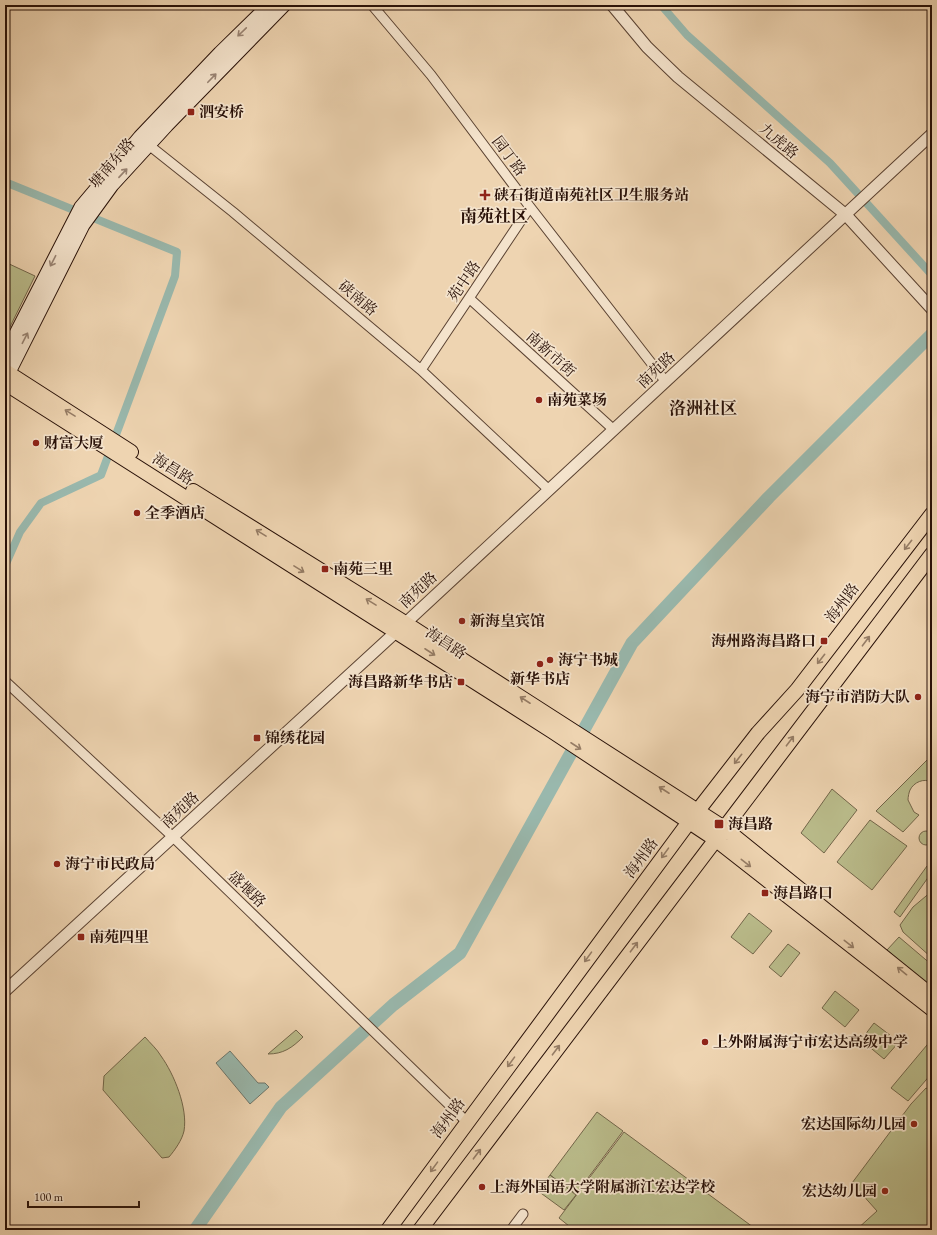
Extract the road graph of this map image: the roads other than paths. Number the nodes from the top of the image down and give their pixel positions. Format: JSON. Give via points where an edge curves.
{"nodes":[{"id":1,"x":270,"y":5,"type":"edge"},
{"id":2,"x":284,"y":5,"type":"edge"},
{"id":3,"x":372,"y":5,"type":"edge"},
{"id":4,"x":612,"y":5,"type":"edge"},
{"id":5,"x":932,"y":134,"type":"edge"},
{"id":6,"x":144,"y":141,"type":"junction"},
{"id":7,"x":530,"y":207,"type":"junction"},
{"id":8,"x":848,"y":213,"type":"junction"},
{"id":9,"x":77,"y":226,"type":"junction"},
{"id":10,"x":469,"y":298,"type":"junction"},
{"id":11,"x":928,"y":305,"type":"edge"},
{"id":12,"x":5,"y":355,"type":"edge"},
{"id":13,"x":421,"y":370,"type":"junction"},
{"id":14,"x":6,"y":377,"type":"edge"},
{"id":15,"x":666,"y":382,"type":"junction"},
{"id":16,"x":614,"y":430,"type":"junction"},
{"id":17,"x":549,"y":490,"type":"junction"},
{"id":18,"x":932,"y":514,"type":"edge"},
{"id":19,"x":932,"y":554,"type":"edge"},
{"id":20,"x":401,"y":627,"type":"junction"},
{"id":21,"x":5,"y":681,"type":"edge"},
{"id":22,"x":693,"y":816,"type":"junction"},
{"id":23,"x":724,"y":828,"type":"junction"},
{"id":24,"x":173,"y":837,"type":"junction"},
{"id":25,"x":716,"y":839,"type":"junction"},
{"id":26,"x":5,"y":991,"type":"edge"},
{"id":27,"x":932,"y":996,"type":"edge"},
{"id":28,"x":932,"y":1009,"type":"edge"},
{"id":29,"x":467,"y":1122,"type":"junction"},
{"id":30,"x":523,"y":1214,"type":"dead end"},
{"id":31,"x":388,"y":1230,"type":"edge"},
{"id":32,"x":420,"y":1230,"type":"edge"},
{"id":33,"x":511,"y":1230,"type":"edge"}],
"edges":[{"from":1,"to":6,"type":"main road","name":"塘南东路","one_way":true,"via":[[220,53]]},
{"from":6,"to":2,"type":"main road","name":"塘南东路","one_way":true},
{"from":3,"to":7,"type":"street","name":"园丁路","via":[[431,75]]},
{"from":4,"to":8,"type":"street","name":"九虎路","via":[[647,47],[678,77]]},
{"from":5,"to":8,"type":"street","name":"南苑路"},
{"from":9,"to":6,"type":"main road","name":"塘南东路","one_way":true,"via":[[98,203]]},
{"from":6,"to":9,"type":"main road","name":"塘南东路","via":[[81,207]]},
{"from":6,"to":13,"type":"street","name":"硖南路"},
{"from":7,"to":10,"type":"street","name":"苑中路"},
{"from":7,"to":15,"type":"street","name":"园丁路"},
{"from":8,"to":11,"type":"street","name":"九虎路"},
{"from":8,"to":15,"type":"street","name":"南苑路"},
{"from":9,"to":12,"type":"main road","name":"塘南东路","one_way":true},
{"from":14,"to":9,"type":"main road","name":"塘南东路","one_way":true},
{"from":10,"to":13,"type":"street","name":"苑中路"},
{"from":10,"to":16,"type":"street","name":"南新市街"},
{"from":13,"to":17,"type":"street","name":"硖南路"},
{"from":14,"to":20,"type":"main road","name":"海昌路"},
{"from":15,"to":16,"type":"street","name":"南苑路"},
{"from":16,"to":17,"type":"street","name":"南苑路"},
{"from":17,"to":20,"type":"street","name":"南苑路"},
{"from":18,"to":22,"type":"main road","name":"海州路","one_way":true,"via":[[797,690],[758,733]]},
{"from":23,"to":19,"type":"main road","one_way":true},
{"from":20,"to":22,"type":"main road","name":"海昌路"},
{"from":20,"to":24,"type":"street","name":"南苑路"},
{"from":21,"to":24,"type":"street","name":"盛堰路"},
{"from":22,"to":23,"type":"main road","name":"海昌路"},
{"from":22,"to":25,"type":"main road","name":"海昌路"},
{"from":22,"to":29,"type":"main road","name":"海州路","one_way":true},
{"from":23,"to":25,"type":"main road"},
{"from":27,"to":23,"type":"main road","name":"海昌路","one_way":true},
{"from":24,"to":26,"type":"street","name":"南苑路"},
{"from":24,"to":29,"type":"street","name":"盛堰路"},
{"from":25,"to":28,"type":"main road","name":"海昌路","one_way":true},
{"from":32,"to":25,"type":"main road","one_way":true},
{"from":29,"to":31,"type":"main road","name":"海州路","one_way":true},
{"from":30,"to":33,"type":"street"}]}
